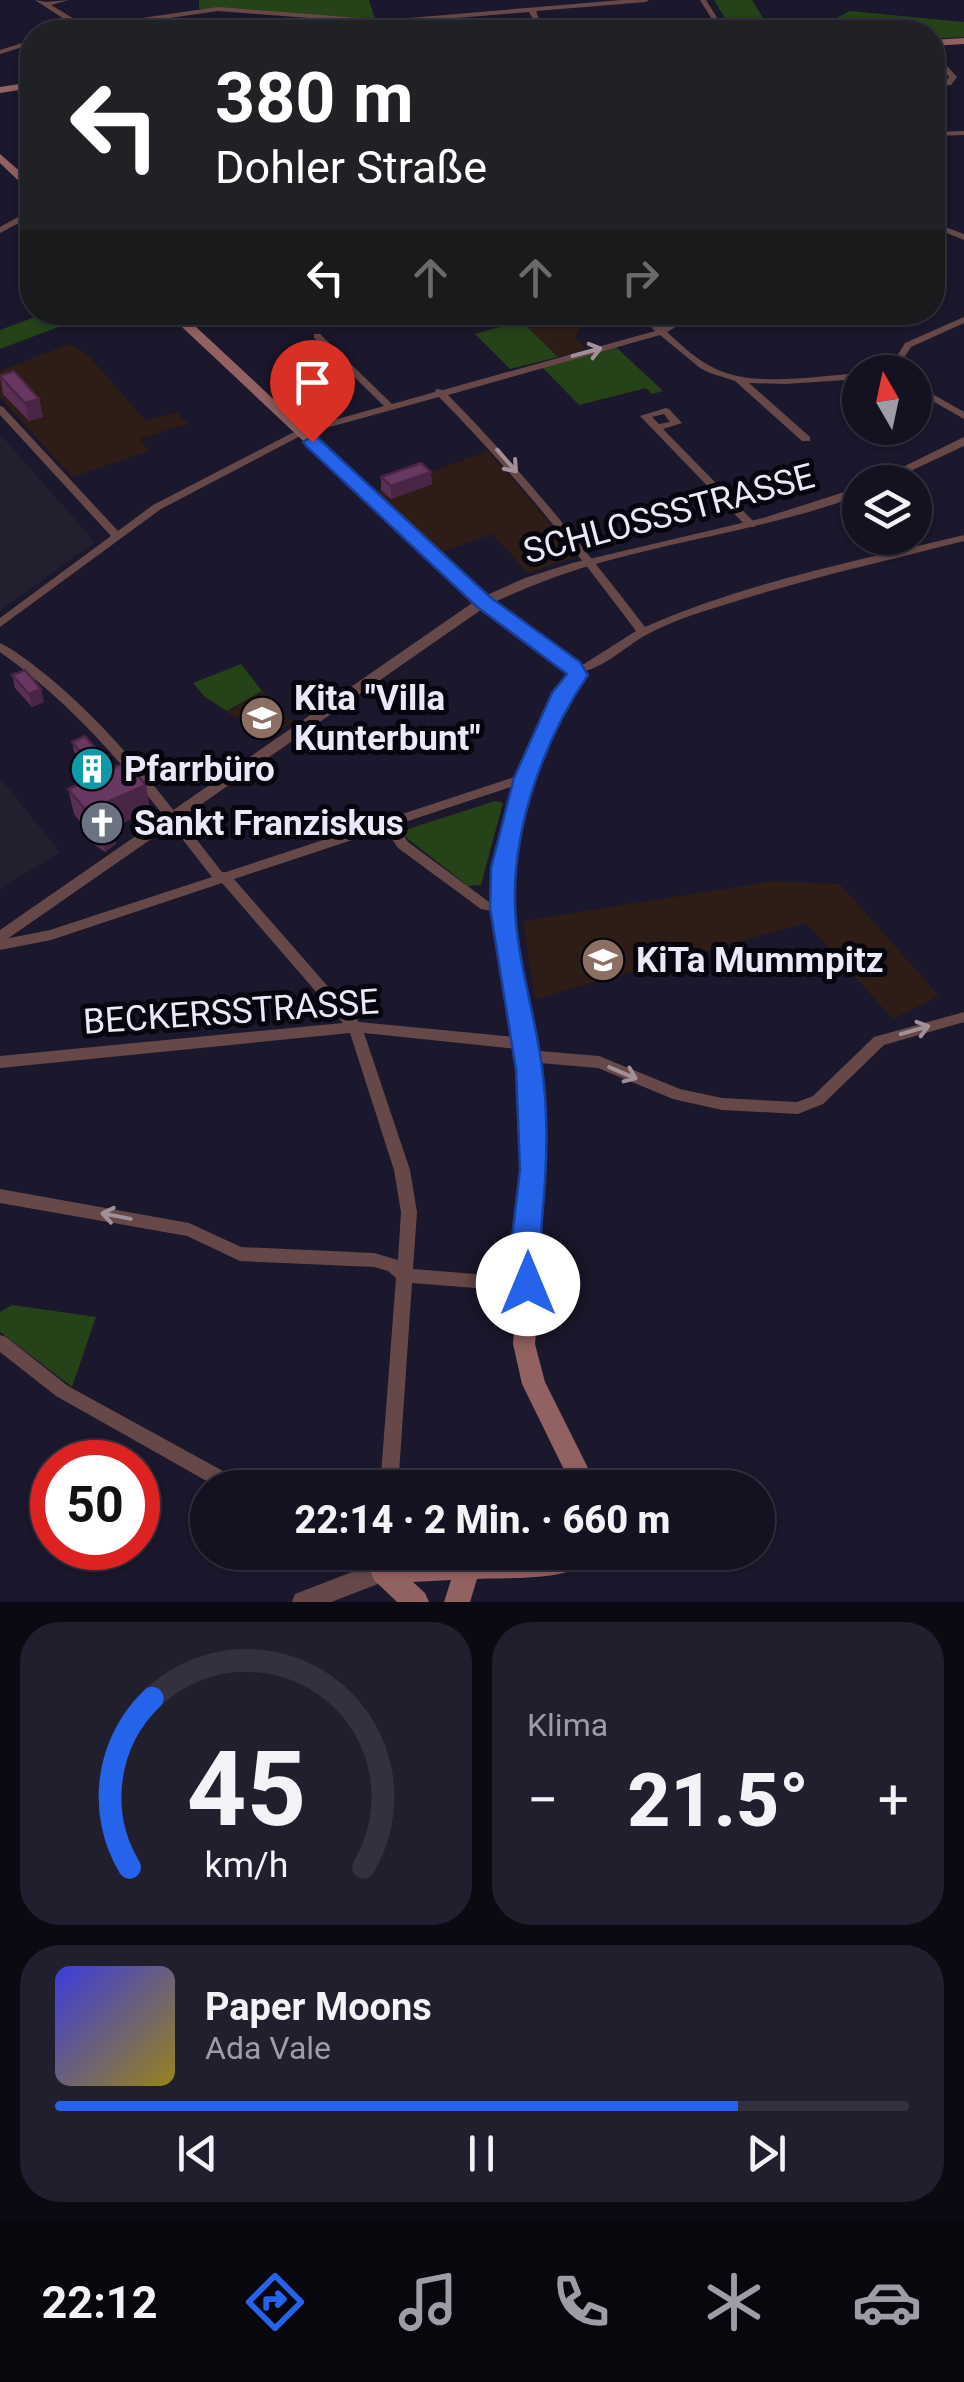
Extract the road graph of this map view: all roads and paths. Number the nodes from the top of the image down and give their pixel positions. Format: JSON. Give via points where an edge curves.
{"nodes":[{"id":1,"x":66,"y":0,"type":"edge"},
{"id":2,"x":646,"y":0,"type":"edge"},
{"id":3,"x":41,"y":2,"type":"edge"},
{"id":4,"x":532,"y":10,"type":"junction"},
{"id":5,"x":71,"y":20,"type":"edge"},
{"id":6,"x":140,"y":20,"type":"edge"},
{"id":7,"x":359,"y":20,"type":"edge"},
{"id":8,"x":410,"y":20,"type":"edge"},
{"id":9,"x":536,"y":20,"type":"edge"},
{"id":10,"x":0,"y":156,"type":"edge"},
{"id":11,"x":20,"y":176,"type":"edge"},
{"id":12,"x":964,"y":320,"type":"edge"},
{"id":13,"x":186,"y":325,"type":"edge"},
{"id":14,"x":655,"y":325,"type":"edge"},
{"id":15,"x":671,"y":325,"type":"edge"},
{"id":16,"x":662,"y":331,"type":"junction"},
{"id":17,"x":318,"y":336,"type":"dead end"},
{"id":18,"x":902,"y":355,"type":"edge"},
{"id":19,"x":842,"y":376,"type":"edge"},
{"id":20,"x":739,"y":378,"type":"junction"},
{"id":21,"x":439,"y":391,"type":"junction"},
{"id":22,"x":932,"y":398,"type":"edge"},
{"id":23,"x":388,"y":406,"type":"junction"},
{"id":24,"x":0,"y":409,"type":"edge"},
{"id":25,"x":964,"y":416,"type":"edge"},
{"id":26,"x":656,"y":428,"type":"dead end"},
{"id":27,"x":301,"y":432,"type":"junction"},
{"id":28,"x":806,"y":439,"type":"dead end"},
{"id":29,"x":964,"y":441,"type":"edge"},
{"id":30,"x":914,"y":465,"type":"edge"},
{"id":31,"x":842,"y":498,"type":"edge"},
{"id":32,"x":751,"y":525,"type":"junction"},
{"id":33,"x":115,"y":534,"type":"junction"},
{"id":34,"x":964,"y":538,"type":"edge"},
{"id":35,"x":588,"y":559,"type":"junction"},
{"id":36,"x":483,"y":602,"type":"junction"},
{"id":37,"x":0,"y":623,"type":"edge"},
{"id":38,"x":643,"y":632,"type":"junction"},
{"id":39,"x":0,"y":648,"type":"edge"},
{"id":40,"x":576,"y":670,"type":"junction"},
{"id":41,"x":526,"y":778,"type":"junction"},
{"id":42,"x":174,"y":816,"type":"junction"},
{"id":43,"x":387,"y":823,"type":"junction"},
{"id":44,"x":221,"y":876,"type":"junction"},
{"id":45,"x":502,"y":908,"type":"junction"},
{"id":46,"x":0,"y":941,"type":"edge"},
{"id":47,"x":964,"y":1017,"type":"edge"},
{"id":48,"x":356,"y":1027,"type":"junction"},
{"id":49,"x":527,"y":1050,"type":"junction"},
{"id":50,"x":0,"y":1062,"type":"edge"},
{"id":51,"x":0,"y":1196,"type":"edge"},
{"id":52,"x":404,"y":1275,"type":"junction"},
{"id":53,"x":528,"y":1284,"type":"junction"},
{"id":54,"x":0,"y":1342,"type":"edge"},
{"id":55,"x":205,"y":1470,"type":"edge"},
{"id":56,"x":390,"y":1470,"type":"edge"},
{"id":57,"x":577,"y":1470,"type":"edge"},
{"id":58,"x":368,"y":1570,"type":"edge"},
{"id":59,"x":390,"y":1570,"type":"edge"},
{"id":60,"x":467,"y":1570,"type":"edge"},
{"id":61,"x":303,"y":1602,"type":"edge"},
{"id":62,"x":416,"y":1602,"type":"edge"},
{"id":63,"x":457,"y":1602,"type":"edge"}],
"edges":[{"from":1,"to":3,"type":"street"},
{"from":2,"to":4,"type":"street"},
{"from":3,"to":5,"type":"street"},
{"from":4,"to":8,"type":"street"},
{"from":4,"to":9,"type":"street"},
{"from":6,"to":7,"type":"street","via":[[218,9]]},
{"from":10,"to":11,"type":"main road"},
{"from":12,"to":18,"type":"street","via":[[908,345]]},
{"from":13,"to":27,"type":"main road"},
{"from":14,"to":16,"type":"street"},
{"from":15,"to":16,"type":"street"},
{"from":16,"to":20,"type":"street","via":[[704,366]]},
{"from":21,"to":16,"type":"street","one_way":true},
{"from":17,"to":23,"type":"street"},
{"from":19,"to":20,"type":"street"},
{"from":20,"to":28,"type":"street"},
{"from":21,"to":23,"type":"street"},
{"from":21,"to":35,"type":"street","one_way":true,"via":[[499,451]]},
{"from":22,"to":25,"type":"street"},
{"from":23,"to":27,"type":"street"},
{"from":24,"to":33,"type":"street"},
{"from":26,"to":32,"type":"street"},
{"from":27,"to":33,"type":"street"},
{"from":27,"to":36,"type":"main road"},
{"from":29,"to":30,"type":"street"},
{"from":31,"to":32,"type":"street","name":"SCHLOSSSTRASSE"},
{"from":32,"to":35,"type":"street","name":"SCHLOSSSTRASSE"},
{"from":33,"to":37,"type":"street"},
{"from":34,"to":38,"type":"street","via":[[774,586]]},
{"from":35,"to":36,"type":"street","name":"SCHLOSSSTRASSE"},
{"from":35,"to":38,"type":"street"},
{"from":36,"to":40,"type":"main road"},
{"from":36,"to":42,"type":"street","name":"SCHLOSSSTRASSE"},
{"from":38,"to":40,"type":"street"},
{"from":39,"to":42,"type":"street","via":[[52,682]]},
{"from":40,"to":41,"type":"main road"},
{"from":41,"to":43,"type":"street"},
{"from":41,"to":45,"type":"main road","via":[[503,868]]},
{"from":42,"to":44,"type":"street"},
{"from":42,"to":46,"type":"street","name":"SCHLOSSSTRASSE"},
{"from":43,"to":44,"type":"street"},
{"from":43,"to":45,"type":"street","via":[[403,845],[486,906]]},
{"from":44,"to":46,"type":"street","via":[[51,935]]},
{"from":44,"to":48,"type":"street"},
{"from":45,"to":49,"type":"main road"},
{"from":49,"to":47,"type":"street","name":"BECKERSSTRASSE","one_way":true,"via":[[598,1062],[678,1096],[798,1108],[818,1100],[879,1041]]},
{"from":48,"to":49,"type":"street","name":"BECKERSSTRASSE"},
{"from":48,"to":50,"type":"street","name":"BECKERSSTRASSE"},
{"from":48,"to":52,"type":"street","via":[[402,1170],[409,1212]]},
{"from":49,"to":53,"type":"main road","via":[[534,1170],[524,1254]]},
{"from":52,"to":51,"type":"street","one_way":true,"via":[[374,1260],[240,1254],[189,1230]]},
{"from":52,"to":53,"type":"street"},
{"from":52,"to":56,"type":"street"},
{"from":53,"to":57,"type":"main road","via":[[524,1344],[534,1384]]},
{"from":54,"to":55,"type":"street","via":[[62,1391]]},
{"from":58,"to":61,"type":"street"},
{"from":59,"to":62,"type":"main road"},
{"from":60,"to":63,"type":"main road"}]}
